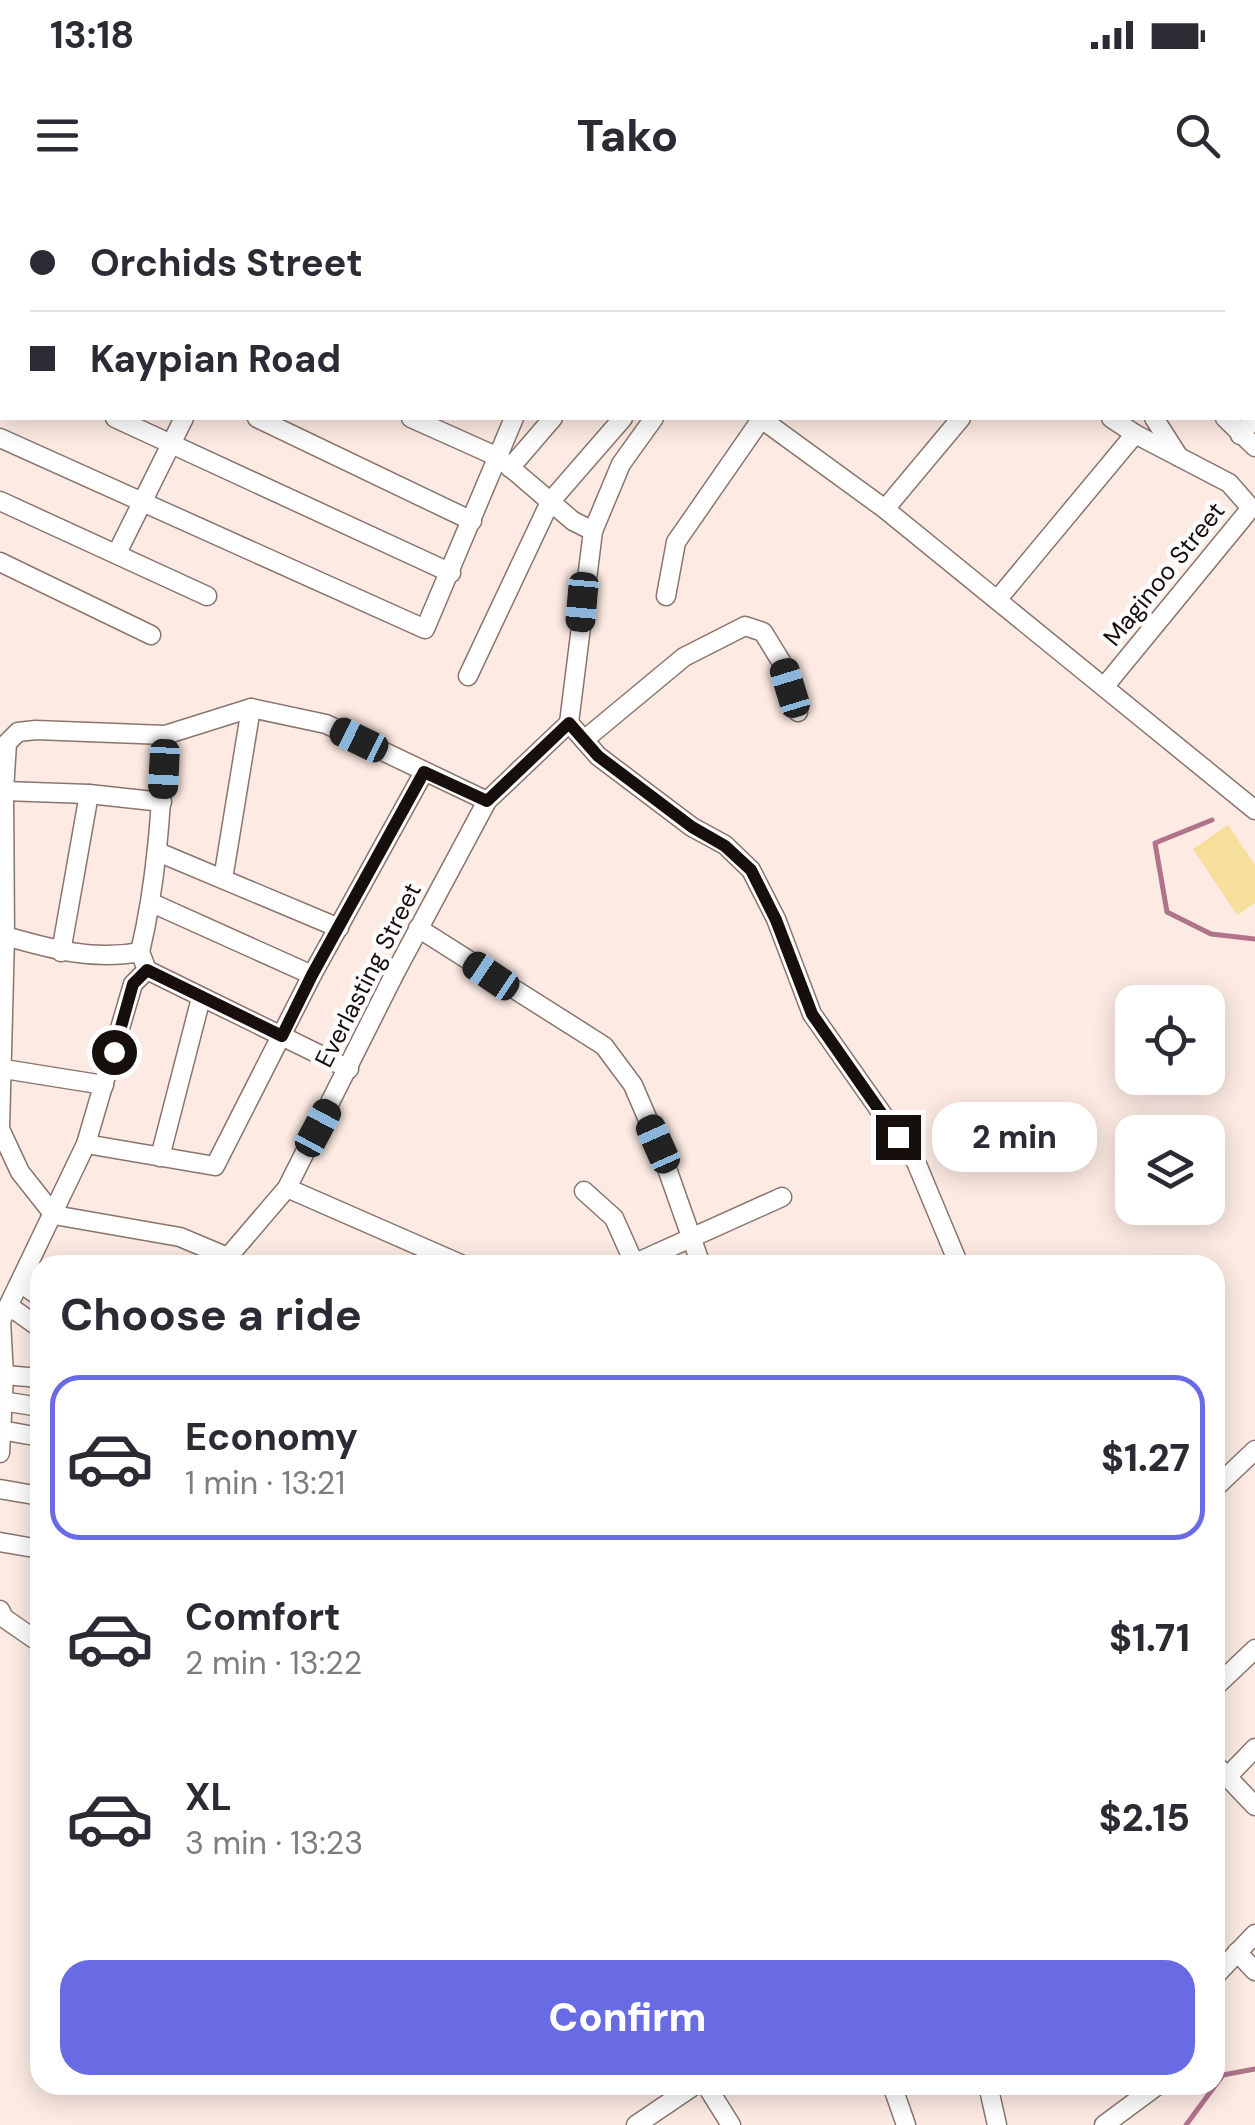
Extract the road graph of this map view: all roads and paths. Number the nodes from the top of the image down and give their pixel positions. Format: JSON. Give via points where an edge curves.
{"nodes":[{"id":1,"x":120,"y":420,"type":"edge"},
{"id":2,"x":183,"y":420,"type":"edge"},
{"id":3,"x":261,"y":420,"type":"edge"},
{"id":4,"x":415,"y":420,"type":"edge"},
{"id":5,"x":514,"y":420,"type":"edge"},
{"id":6,"x":551,"y":420,"type":"edge"},
{"id":7,"x":621,"y":420,"type":"edge"},
{"id":8,"x":653,"y":420,"type":"edge"},
{"id":9,"x":760,"y":420,"type":"edge"},
{"id":10,"x":764,"y":420,"type":"edge"},
{"id":11,"x":960,"y":420,"type":"edge"},
{"id":12,"x":1114,"y":420,"type":"edge"},
{"id":13,"x":1155,"y":420,"type":"edge"},
{"id":14,"x":1227,"y":420,"type":"edge"},
{"id":15,"x":1253,"y":420,"type":"edge"},
{"id":16,"x":1134,"y":434,"type":"junction"},
{"id":17,"x":1240,"y":435,"type":"junction"},
{"id":18,"x":0,"y":438,"type":"edge"},
{"id":19,"x":173,"y":442,"type":"junction"},
{"id":20,"x":1255,"y":447,"type":"edge"},
{"id":21,"x":1179,"y":457,"type":"junction"},
{"id":22,"x":504,"y":462,"type":"junction"},
{"id":23,"x":142,"y":500,"type":"junction"},
{"id":24,"x":0,"y":501,"type":"edge"},
{"id":25,"x":550,"y":502,"type":"junction"},
{"id":26,"x":885,"y":509,"type":"junction"},
{"id":27,"x":472,"y":521,"type":"junction"},
{"id":28,"x":593,"y":531,"type":"junction"},
{"id":29,"x":118,"y":553,"type":"junction"},
{"id":30,"x":0,"y":562,"type":"edge"},
{"id":31,"x":451,"y":573,"type":"junction"},
{"id":32,"x":207,"y":596,"type":"dead end"},
{"id":33,"x":666,"y":596,"type":"dead end"},
{"id":34,"x":997,"y":600,"type":"junction"},
{"id":35,"x":150,"y":635,"type":"dead end"},
{"id":36,"x":468,"y":676,"type":"dead end"},
{"id":37,"x":1104,"y":687,"type":"junction"},
{"id":38,"x":250,"y":708,"type":"junction"},
{"id":39,"x":798,"y":712,"type":"dead end"},
{"id":40,"x":569,"y":723,"type":"junction"},
{"id":41,"x":165,"y":735,"type":"junction"},
{"id":42,"x":584,"y":740,"type":"junction"},
{"id":43,"x":424,"y":772,"type":"junction"},
{"id":44,"x":4,"y":791,"type":"junction"},
{"id":45,"x":89,"y":794,"type":"junction"},
{"id":46,"x":487,"y":801,"type":"junction"},
{"id":47,"x":162,"y":802,"type":"junction"},
{"id":48,"x":1255,"y":810,"type":"edge"},
{"id":49,"x":158,"y":852,"type":"junction"},
{"id":50,"x":223,"y":878,"type":"junction"},
{"id":51,"x":152,"y":903,"type":"junction"},
{"id":52,"x":339,"y":928,"type":"junction"},
{"id":53,"x":418,"y":928,"type":"junction"},
{"id":54,"x":6,"y":936,"type":"junction"},
{"id":55,"x":61,"y":952,"type":"junction"},
{"id":56,"x":140,"y":952,"type":"junction"},
{"id":57,"x":147,"y":970,"type":"junction"},
{"id":58,"x":312,"y":975,"type":"junction"},
{"id":59,"x":201,"y":998,"type":"junction"},
{"id":60,"x":282,"y":1036,"type":"junction"},
{"id":61,"x":4,"y":1069,"type":"junction"},
{"id":62,"x":348,"y":1069,"type":"junction"},
{"id":63,"x":104,"y":1086,"type":"junction"},
{"id":64,"x":86,"y":1144,"type":"junction"},
{"id":65,"x":160,"y":1158,"type":"junction"},
{"id":66,"x":287,"y":1188,"type":"junction"},
{"id":67,"x":584,"y":1191,"type":"dead end"},
{"id":68,"x":782,"y":1197,"type":"dead end"},
{"id":69,"x":54,"y":1216,"type":"junction"},
{"id":70,"x":690,"y":1240,"type":"junction"},
{"id":71,"x":39,"y":1255,"type":"edge"},
{"id":72,"x":213,"y":1255,"type":"edge"},
{"id":73,"x":228,"y":1255,"type":"edge"},
{"id":74,"x":440,"y":1255,"type":"edge"},
{"id":75,"x":630,"y":1255,"type":"edge"},
{"id":76,"x":656,"y":1255,"type":"edge"},
{"id":77,"x":697,"y":1255,"type":"edge"},
{"id":78,"x":954,"y":1255,"type":"edge"},
{"id":79,"x":30,"y":1271,"type":"edge"},
{"id":80,"x":20,"y":1284,"type":"junction"},
{"id":81,"x":30,"y":1290,"type":"edge"},
{"id":82,"x":3,"y":1316,"type":"edge"},
{"id":83,"x":30,"y":1325,"type":"edge"},
{"id":84,"x":4,"y":1376,"type":"junction"},
{"id":85,"x":30,"y":1377,"type":"edge"},
{"id":86,"x":2,"y":1400,"type":"edge"},
{"id":87,"x":30,"y":1405,"type":"edge"},
{"id":88,"x":1,"y":1430,"type":"edge"},
{"id":89,"x":30,"y":1434,"type":"edge"},
{"id":90,"x":1255,"y":1450,"type":"edge"},
{"id":91,"x":0,"y":1453,"type":"edge"},
{"id":92,"x":1225,"y":1478,"type":"edge"},
{"id":93,"x":0,"y":1489,"type":"edge"},
{"id":94,"x":30,"y":1494,"type":"edge"},
{"id":95,"x":0,"y":1542,"type":"edge"},
{"id":96,"x":30,"y":1547,"type":"edge"},
{"id":97,"x":0,"y":1610,"type":"edge"},
{"id":98,"x":30,"y":1636,"type":"edge"},
{"id":99,"x":1255,"y":1649,"type":"edge"},
{"id":100,"x":1225,"y":1666,"type":"edge"},
{"id":101,"x":1231,"y":1672,"type":"junction"},
{"id":102,"x":1225,"y":1678,"type":"edge"},
{"id":103,"x":1255,"y":1748,"type":"edge"},
{"id":104,"x":1225,"y":1768,"type":"edge"},
{"id":105,"x":1225,"y":1775,"type":"edge"},
{"id":106,"x":1255,"y":1806,"type":"edge"},
{"id":107,"x":1255,"y":1934,"type":"edge"},
{"id":108,"x":1238,"y":1952,"type":"junction"},
{"id":109,"x":1225,"y":1966,"type":"edge"},
{"id":110,"x":1255,"y":1971,"type":"edge"},
{"id":111,"x":681,"y":2095,"type":"edge"},
{"id":112,"x":712,"y":2095,"type":"edge"},
{"id":113,"x":896,"y":2095,"type":"edge"},
{"id":114,"x":990,"y":2095,"type":"edge"},
{"id":115,"x":1144,"y":2095,"type":"edge"},
{"id":116,"x":636,"y":2125,"type":"edge"},
{"id":117,"x":731,"y":2125,"type":"edge"},
{"id":118,"x":906,"y":2125,"type":"edge"},
{"id":119,"x":998,"y":2125,"type":"edge"},
{"id":120,"x":1104,"y":2125,"type":"edge"}],
"edges":[{"from":1,"to":19,"type":"street"},
{"from":2,"to":19,"type":"street"},
{"from":3,"to":27,"type":"street"},
{"from":4,"to":22,"type":"street"},
{"from":5,"to":22,"type":"street"},
{"from":6,"to":22,"type":"street"},
{"from":7,"to":25,"type":"street"},
{"from":8,"to":28,"type":"street","via":[[621,464]]},
{"from":9,"to":33,"type":"street","via":[[676,542]]},
{"from":10,"to":26,"type":"street"},
{"from":11,"to":26,"type":"street"},
{"from":12,"to":16,"type":"street","name":"Maginoo Street"},
{"from":13,"to":21,"type":"street"},
{"from":14,"to":17,"type":"street"},
{"from":15,"to":17,"type":"street"},
{"from":16,"to":21,"type":"street","name":"Maginoo Street"},
{"from":16,"to":34,"type":"street"},
{"from":17,"to":20,"type":"street"},
{"from":18,"to":23,"type":"street"},
{"from":19,"to":23,"type":"street"},
{"from":19,"to":31,"type":"street"},
{"from":21,"to":37,"type":"street","name":"Maginoo Street","via":[[1229,483],[1250,508]]},
{"from":22,"to":25,"type":"street"},
{"from":22,"to":27,"type":"street"},
{"from":23,"to":29,"type":"street"},
{"from":23,"to":31,"type":"street","via":[[425,628]]},
{"from":24,"to":29,"type":"street"},
{"from":25,"to":28,"type":"street"},
{"from":25,"to":36,"type":"street"},
{"from":26,"to":34,"type":"street"},
{"from":27,"to":31,"type":"street"},
{"from":28,"to":40,"type":"street"},
{"from":29,"to":32,"type":"street"},
{"from":30,"to":35,"type":"street"},
{"from":34,"to":37,"type":"street"},
{"from":37,"to":48,"type":"street"},
{"from":38,"to":41,"type":"street"},
{"from":38,"to":43,"type":"street","via":[[326,724]]},
{"from":38,"to":50,"type":"street"},
{"from":39,"to":42,"type":"street","via":[[763,632],[745,626],[684,656]]},
{"from":40,"to":42,"type":"street"},
{"from":40,"to":46,"type":"street","name":"Everlasting Street"},
{"from":41,"to":44,"type":"street","via":[[18,732],[7,742]]},
{"from":41,"to":47,"type":"street"},
{"from":42,"to":78,"type":"street","via":[[751,870],[812,1014],[916,1162]]},
{"from":43,"to":46,"type":"street"},
{"from":43,"to":52,"type":"street"},
{"from":44,"to":45,"type":"street"},
{"from":44,"to":54,"type":"street"},
{"from":45,"to":47,"type":"street"},
{"from":45,"to":55,"type":"street"},
{"from":46,"to":53,"type":"street","name":"Everlasting Street"},
{"from":47,"to":49,"type":"street"},
{"from":49,"to":50,"type":"street"},
{"from":49,"to":51,"type":"street"},
{"from":50,"to":52,"type":"street"},
{"from":51,"to":56,"type":"street"},
{"from":51,"to":58,"type":"street"},
{"from":52,"to":58,"type":"street"},
{"from":53,"to":62,"type":"street","name":"Everlasting Street"},
{"from":53,"to":70,"type":"street","via":[[604,1046],[646,1114]]},
{"from":54,"to":55,"type":"street"},
{"from":54,"to":61,"type":"street"},
{"from":55,"to":56,"type":"street","via":[[111,958]]},
{"from":56,"to":57,"type":"street"},
{"from":57,"to":59,"type":"street"},
{"from":57,"to":63,"type":"street","via":[[133,984]]},
{"from":58,"to":60,"type":"street"},
{"from":59,"to":60,"type":"street"},
{"from":59,"to":65,"type":"street"},
{"from":60,"to":62,"type":"street"},
{"from":60,"to":65,"type":"street","via":[[215,1166]]},
{"from":61,"to":63,"type":"street"},
{"from":61,"to":69,"type":"street","via":[[0,1129],[20,1172]]},
{"from":62,"to":66,"type":"street","name":"Everlasting Street"},
{"from":63,"to":64,"type":"street"},
{"from":64,"to":65,"type":"street"},
{"from":64,"to":69,"type":"street"},
{"from":66,"to":73,"type":"street","name":"Everlasting Street"},
{"from":66,"to":74,"type":"street"},
{"from":67,"to":75,"type":"street","via":[[614,1218]]},
{"from":68,"to":70,"type":"street"},
{"from":69,"to":71,"type":"street"},
{"from":69,"to":72,"type":"street","via":[[180,1236]]},
{"from":70,"to":76,"type":"street"},
{"from":70,"to":77,"type":"street"},
{"from":79,"to":80,"type":"street"},
{"from":80,"to":81,"type":"street"},
{"from":80,"to":82,"type":"street"},
{"from":82,"to":83,"type":"street"},
{"from":82,"to":84,"type":"street"},
{"from":84,"to":85,"type":"street"},
{"from":84,"to":86,"type":"street"},
{"from":86,"to":87,"type":"street"},
{"from":86,"to":88,"type":"street"},
{"from":88,"to":89,"type":"street"},
{"from":88,"to":91,"type":"street"},
{"from":90,"to":92,"type":"street"},
{"from":93,"to":94,"type":"street"},
{"from":95,"to":96,"type":"street"},
{"from":97,"to":98,"type":"street"},
{"from":99,"to":101,"type":"street"},
{"from":100,"to":101,"type":"street"},
{"from":101,"to":102,"type":"street"},
{"from":103,"to":104,"type":"street"},
{"from":105,"to":106,"type":"street"},
{"from":107,"to":108,"type":"street"},
{"from":108,"to":109,"type":"street"},
{"from":108,"to":110,"type":"street"},
{"from":111,"to":116,"type":"street"},
{"from":112,"to":117,"type":"street"},
{"from":113,"to":118,"type":"street"},
{"from":114,"to":119,"type":"street"},
{"from":115,"to":120,"type":"street"}]}
